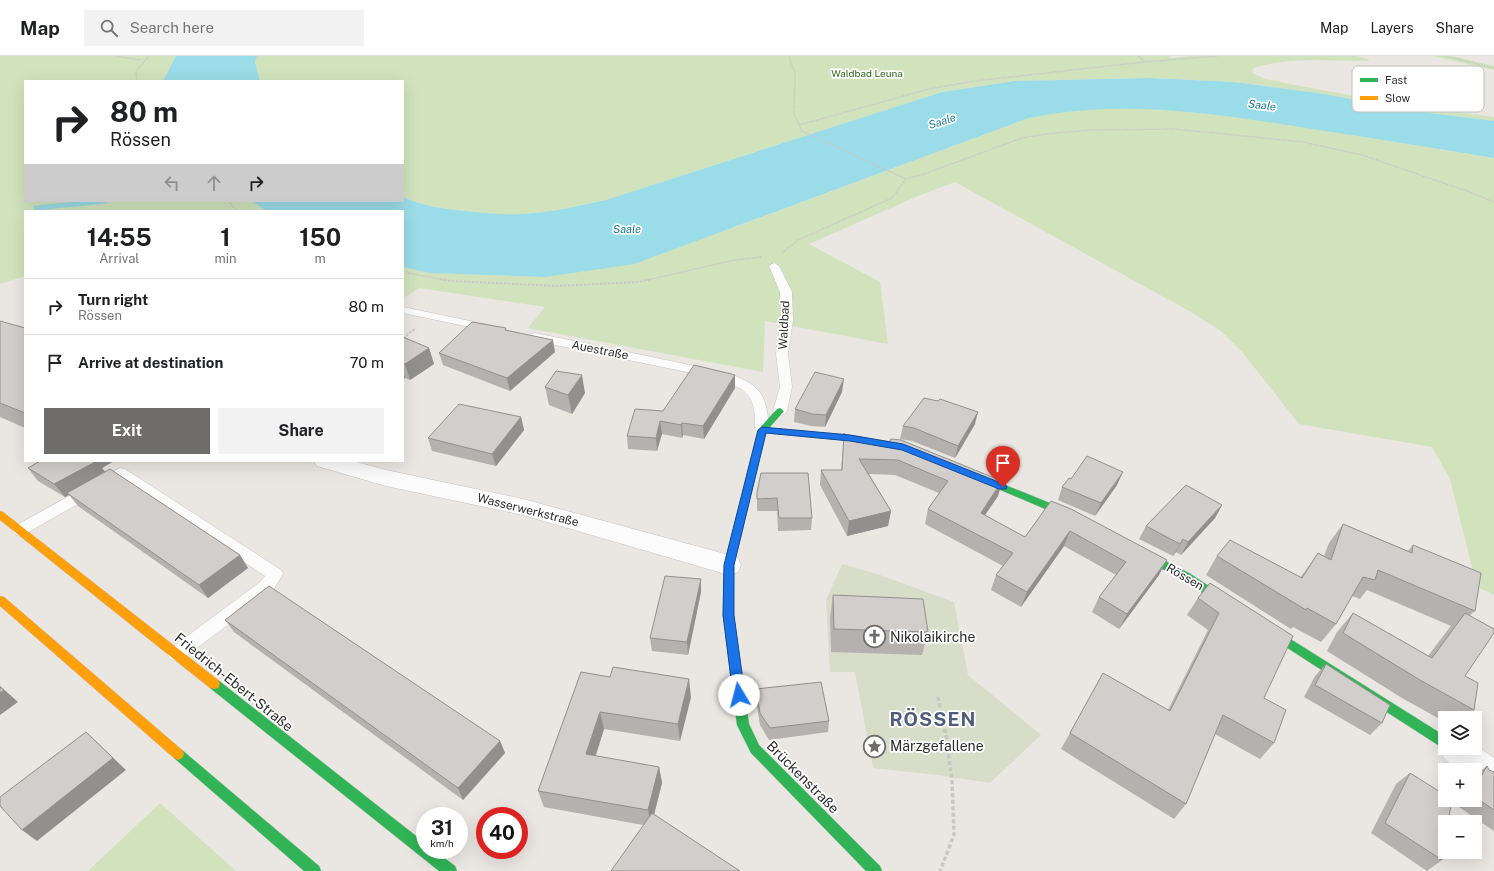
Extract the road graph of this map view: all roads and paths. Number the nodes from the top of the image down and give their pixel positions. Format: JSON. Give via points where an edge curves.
{"nodes":[{"id":1,"x":117,"y":56,"type":"edge"},
{"id":2,"x":149,"y":56,"type":"edge"},
{"id":3,"x":790,"y":56,"type":"edge"},
{"id":4,"x":1138,"y":56,"type":"edge"},
{"id":5,"x":1218,"y":56,"type":"edge"},
{"id":6,"x":1445,"y":56,"type":"edge"},
{"id":7,"x":140,"y":60,"type":"dead end"},
{"id":8,"x":1144,"y":62,"type":"junction"},
{"id":9,"x":1494,"y":68,"type":"edge"},
{"id":10,"x":137,"y":80,"type":"edge"},
{"id":11,"x":799,"y":125,"type":"junction"},
{"id":12,"x":906,"y":179,"type":"junction"},
{"id":13,"x":229,"y":202,"type":"edge"},
{"id":14,"x":1494,"y":202,"type":"edge"},
{"id":15,"x":236,"y":210,"type":"edge"},
{"id":16,"x":777,"y":261,"type":"junction"},
{"id":17,"x":404,"y":272,"type":"edge"},
{"id":18,"x":404,"y":310,"type":"edge"},
{"id":19,"x":504,"y":331,"type":"edge"},
{"id":20,"x":527,"y":336,"type":"edge"},
{"id":21,"x":780,"y":411,"type":"joint"},
{"id":22,"x":762,"y":430,"type":"junction"},
{"id":23,"x":896,"y":446,"type":"edge"},
{"id":24,"x":329,"y":462,"type":"edge"},
{"id":25,"x":967,"y":472,"type":"edge"},
{"id":26,"x":0,"y":515,"type":"edge"},
{"id":27,"x":1081,"y":520,"type":"edge"},
{"id":28,"x":20,"y":530,"type":"junction"},
{"id":29,"x":1129,"y":546,"type":"edge"},
{"id":30,"x":729,"y":565,"type":"junction"},
{"id":31,"x":0,"y":600,"type":"edge"},
{"id":32,"x":1238,"y":610,"type":"edge"},
{"id":33,"x":1258,"y":623,"type":"edge"},
{"id":34,"x":176,"y":654,"type":"junction"},
{"id":35,"x":938,"y":697,"type":"dead end"},
{"id":36,"x":1438,"y":739,"type":"edge"},
{"id":37,"x":1464,"y":755,"type":"edge"},
{"id":38,"x":1494,"y":774,"type":"edge"},
{"id":39,"x":314,"y":871,"type":"edge"},
{"id":40,"x":450,"y":871,"type":"edge"},
{"id":41,"x":875,"y":871,"type":"edge"},
{"id":42,"x":940,"y":871,"type":"edge"}],
"edges":[{"from":1,"to":7,"type":"path"},
{"from":2,"to":10,"type":"path","via":[[136,71]]},
{"from":3,"to":11,"type":"path","via":[[795,74],[794,114]]},
{"from":4,"to":8,"type":"path"},
{"from":5,"to":8,"type":"path"},
{"from":6,"to":9,"type":"path"},
{"from":8,"to":11,"type":"path","via":[[1016,75],[944,86]]},
{"from":11,"to":12,"type":"path","via":[[802,131]]},
{"from":12,"to":14,"type":"path","via":[[1022,138],[1091,130],[1175,129],[1283,138],[1336,149],[1362,155]]},
{"from":12,"to":16,"type":"path","via":[[892,198],[798,240]]},
{"from":13,"to":15,"type":"path"},
{"from":16,"to":17,"type":"path","via":[[730,261],[638,282],[557,286],[451,281]]},
{"from":16,"to":21,"type":"lane","name":"Waldbad","via":[[786,292],[787,320],[782,354],[786,387]]},
{"from":18,"to":19,"type":"lane"},
{"from":20,"to":22,"type":"lane","name":"Auestraße","via":[[725,376],[746,385],[757,394]]},
{"from":21,"to":22,"type":"street"},
{"from":22,"to":23,"type":"street","via":[[850,438]]},
{"from":22,"to":30,"type":"street","name":"Brückenstraße"},
{"from":24,"to":30,"type":"street","name":"Wasserwerkstraße","via":[[386,478],[523,507]]},
{"from":25,"to":27,"type":"street"},
{"from":26,"to":28,"type":"street","name":"Friedrich-Ebert-Straße"},
{"from":28,"to":34,"type":"street","name":"Friedrich-Ebert-Straße"},
{"from":28,"to":34,"type":"lane","via":[[120,473],[275,574],[266,587]]},
{"from":29,"to":32,"type":"street","name":"Rössen","via":[[1185,576]]},
{"from":30,"to":41,"type":"street","name":"Brückenstraße","via":[[728,615],[744,725],[755,749]]},
{"from":31,"to":39,"type":"street"},
{"from":33,"to":36,"type":"street"},
{"from":34,"to":40,"type":"street","name":"Friedrich-Ebert-Straße"},
{"from":35,"to":42,"type":"path","via":[[952,780],[954,835]]},
{"from":37,"to":38,"type":"street"}]}
